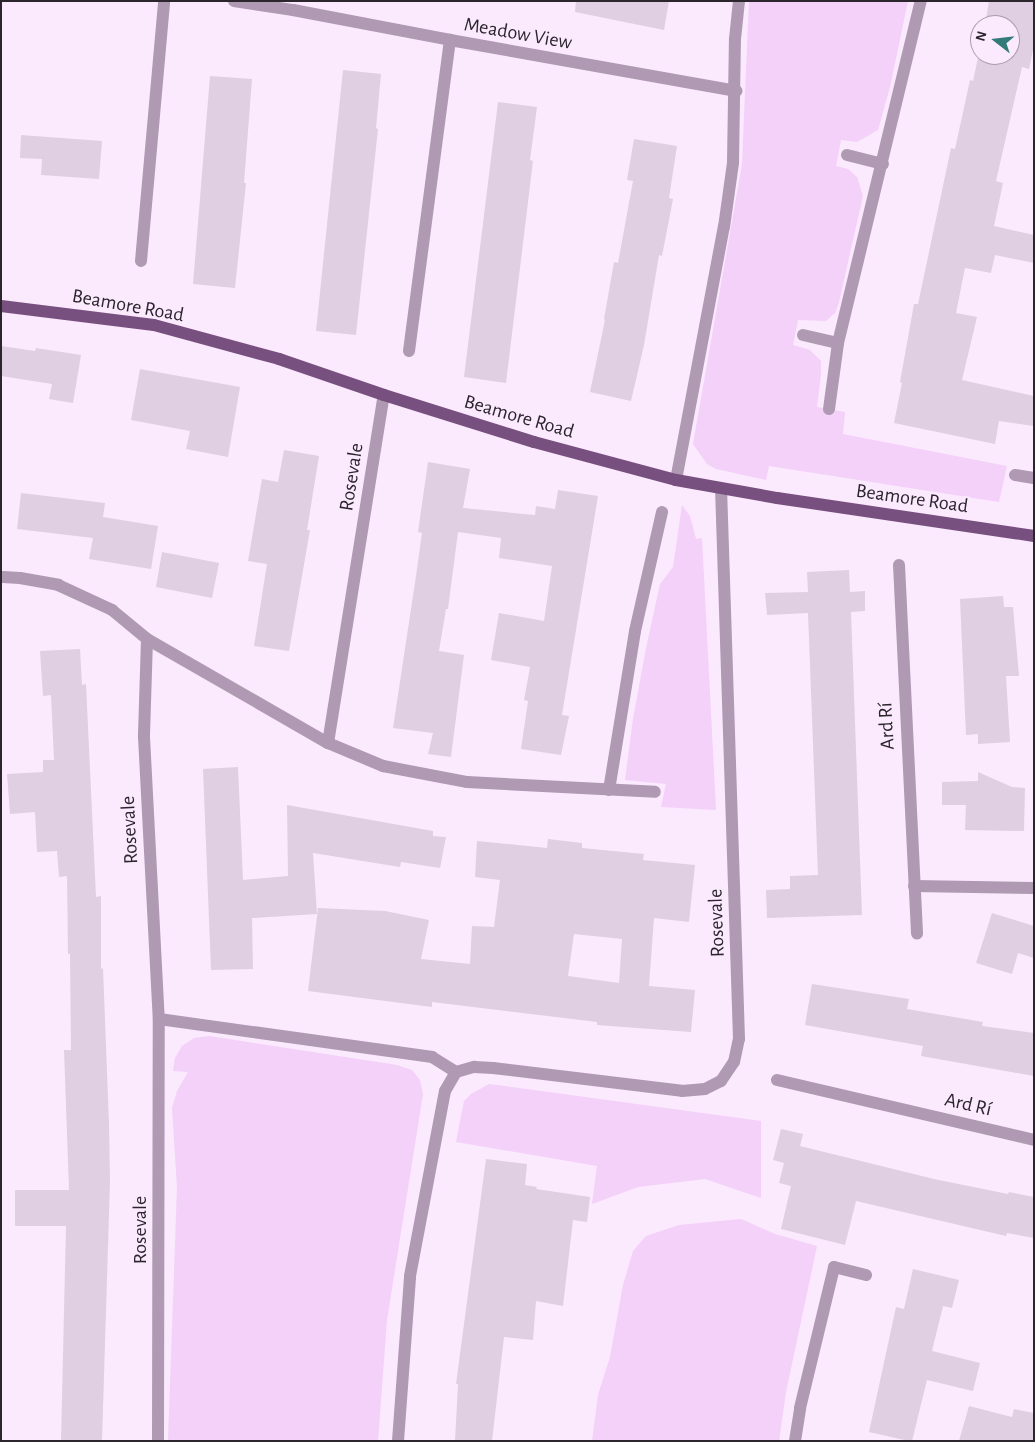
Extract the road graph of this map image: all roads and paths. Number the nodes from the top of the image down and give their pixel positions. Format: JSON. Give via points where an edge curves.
{"nodes":[{"id":1,"x":164,"y":1,"type":"edge"},
{"id":2,"x":234,"y":1,"type":"edge"},
{"id":3,"x":738,"y":1,"type":"edge"},
{"id":4,"x":921,"y":1,"type":"edge"},
{"id":5,"x":294,"y":6,"type":"edge"},
{"id":6,"x":450,"y":40,"type":"junction"},
{"id":7,"x":736,"y":91,"type":"junction"},
{"id":8,"x":847,"y":155,"type":"dead end"},
{"id":9,"x":883,"y":164,"type":"junction"},
{"id":10,"x":140,"y":262,"type":"dead end"},
{"id":11,"x":1,"y":306,"type":"edge"},
{"id":12,"x":803,"y":336,"type":"dead end"},
{"id":13,"x":838,"y":343,"type":"junction"},
{"id":14,"x":409,"y":351,"type":"dead end"},
{"id":15,"x":384,"y":395,"type":"junction"},
{"id":16,"x":829,"y":409,"type":"dead end"},
{"id":17,"x":1015,"y":475,"type":"dead end"},
{"id":18,"x":1034,"y":478,"type":"edge"},
{"id":19,"x":676,"y":480,"type":"junction"},
{"id":20,"x":721,"y":489,"type":"junction"},
{"id":21,"x":662,"y":512,"type":"dead end"},
{"id":22,"x":1034,"y":536,"type":"edge"},
{"id":23,"x":899,"y":565,"type":"dead end"},
{"id":24,"x":3,"y":577,"type":"dead end"},
{"id":25,"x":147,"y":639,"type":"junction"},
{"id":26,"x":328,"y":743,"type":"junction"},
{"id":27,"x":609,"y":790,"type":"junction"},
{"id":28,"x":655,"y":792,"type":"dead end"},
{"id":29,"x":914,"y":886,"type":"junction"},
{"id":30,"x":1034,"y":888,"type":"edge"},
{"id":31,"x":917,"y":934,"type":"dead end"},
{"id":32,"x":159,"y":1020,"type":"junction"},
{"id":33,"x":456,"y":1072,"type":"junction"},
{"id":34,"x":777,"y":1080,"type":"dead end"},
{"id":35,"x":1034,"y":1140,"type":"edge"},
{"id":36,"x":866,"y":1275,"type":"dead end"},
{"id":37,"x":158,"y":1441,"type":"edge"},
{"id":38,"x":398,"y":1441,"type":"edge"},
{"id":39,"x":795,"y":1441,"type":"edge"}],
"edges":[{"from":1,"to":10,"type":"street"},
{"from":2,"to":5,"type":"street","name":"Meadow View"},
{"from":3,"to":7,"type":"street"},
{"from":4,"to":9,"type":"street"},
{"from":5,"to":6,"type":"street","name":"Meadow View"},
{"from":6,"to":7,"type":"street","name":"Meadow View"},
{"from":6,"to":14,"type":"street"},
{"from":7,"to":19,"type":"street","via":[[733,163],[724,227]]},
{"from":8,"to":9,"type":"street"},
{"from":9,"to":13,"type":"street"},
{"from":11,"to":15,"type":"main road","name":"Beamore Road","via":[[154,326],[279,359]]},
{"from":12,"to":13,"type":"street"},
{"from":13,"to":16,"type":"street"},
{"from":15,"to":19,"type":"main road","name":"Beamore Road","via":[[534,442]]},
{"from":15,"to":26,"type":"street","name":"Rosevale"},
{"from":17,"to":18,"type":"street"},
{"from":19,"to":20,"type":"main road","name":"Beamore Road"},
{"from":20,"to":22,"type":"main road","name":"Beamore Road"},
{"from":20,"to":33,"type":"street","name":"Rosevale","via":[[739,1039],[734,1062],[721,1081],[705,1089],[682,1091],[493,1068],[474,1067]]},
{"from":21,"to":27,"type":"street","via":[[634,631]]},
{"from":23,"to":29,"type":"street","name":"Ard Rí"},
{"from":24,"to":25,"type":"street","via":[[58,585],[112,610]]},
{"from":25,"to":26,"type":"street"},
{"from":25,"to":32,"type":"street","name":"Rosevale","via":[[144,737]]},
{"from":26,"to":27,"type":"street","via":[[383,766],[423,775],[495,784]]},
{"from":27,"to":28,"type":"street"},
{"from":29,"to":30,"type":"street"},
{"from":29,"to":31,"type":"street","name":"Ard Rí"},
{"from":32,"to":33,"type":"street","via":[[432,1057]]},
{"from":32,"to":37,"type":"street","name":"Rosevale"},
{"from":33,"to":38,"type":"street","via":[[445,1091],[410,1276]]},
{"from":34,"to":35,"type":"street","name":"Ard Rí"},
{"from":36,"to":39,"type":"street","via":[[834,1267]]}]}
